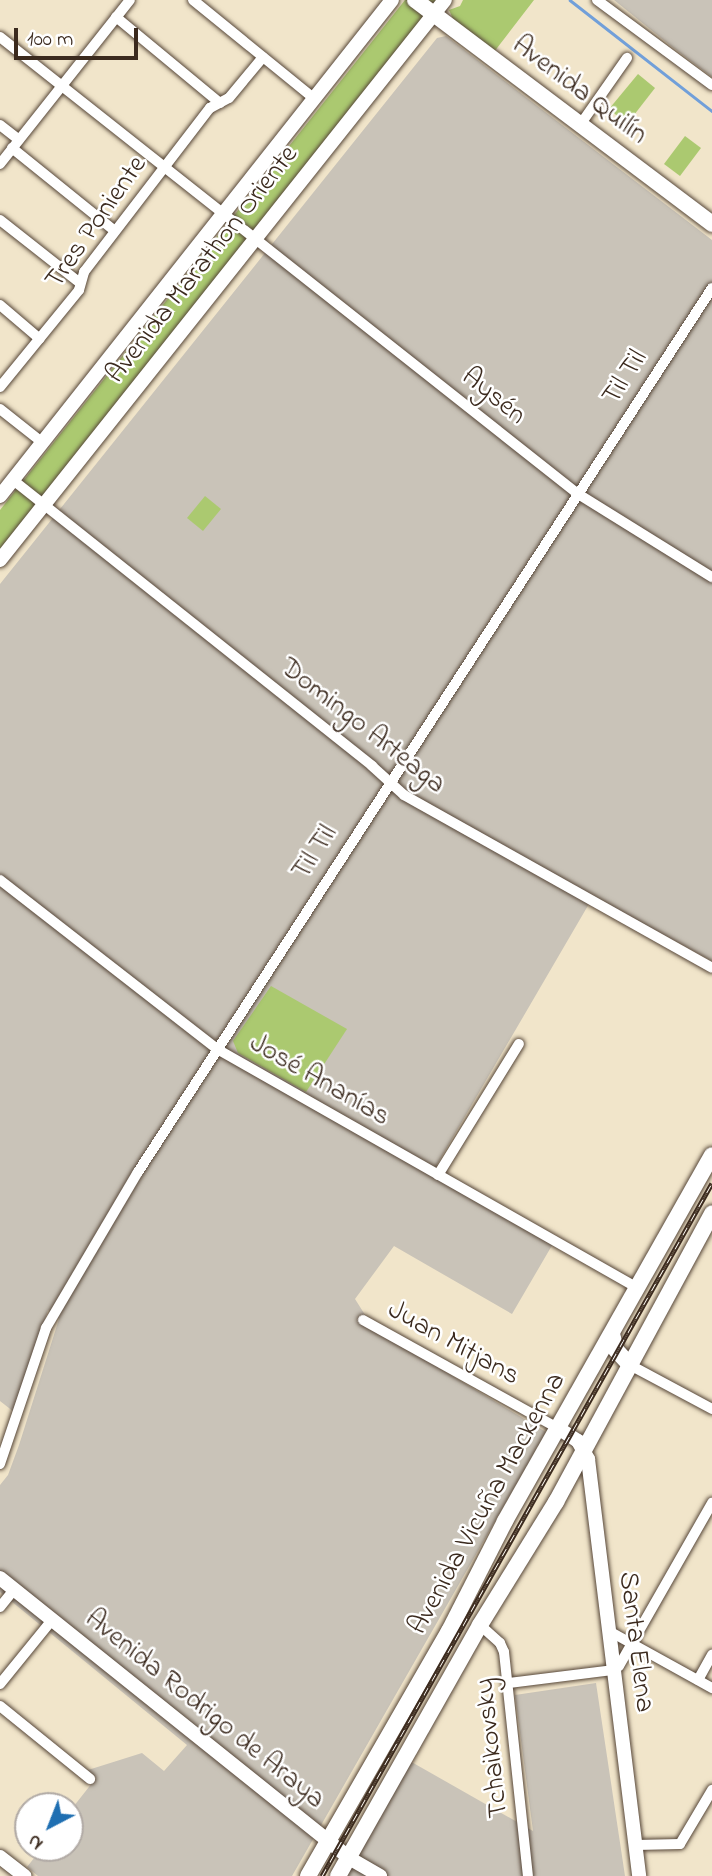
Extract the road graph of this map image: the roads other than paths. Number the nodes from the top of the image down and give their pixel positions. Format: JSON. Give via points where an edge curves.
{"nodes":[{"id":1,"x":130,"y":0,"type":"edge"},
{"id":2,"x":192,"y":0,"type":"edge"},
{"id":3,"x":393,"y":0,"type":"edge"},
{"id":4,"x":415,"y":0,"type":"edge"},
{"id":5,"x":445,"y":0,"type":"edge"},
{"id":6,"x":597,"y":0,"type":"edge"},
{"id":7,"x":434,"y":15,"type":"junction"},
{"id":8,"x":116,"y":17,"type":"junction"},
{"id":9,"x":0,"y":37,"type":"edge"},
{"id":10,"x":263,"y":57,"type":"junction"},
{"id":11,"x":627,"y":58,"type":"dead end"},
{"id":12,"x":712,"y":85,"type":"edge"},
{"id":13,"x":62,"y":86,"type":"junction"},
{"id":14,"x":315,"y":99,"type":"junction"},
{"id":15,"x":220,"y":103,"type":"junction"},
{"id":16,"x":0,"y":125,"type":"edge"},
{"id":17,"x":580,"y":125,"type":"junction"},
{"id":18,"x":16,"y":144,"type":"junction"},
{"id":19,"x":0,"y":164,"type":"edge"},
{"id":20,"x":164,"y":167,"type":"junction"},
{"id":21,"x":224,"y":214,"type":"junction"},
{"id":22,"x":0,"y":220,"type":"edge"},
{"id":23,"x":712,"y":224,"type":"edge"},
{"id":24,"x":115,"y":231,"type":"junction"},
{"id":25,"x":256,"y":238,"type":"junction"},
{"id":26,"x":80,"y":283,"type":"junction"},
{"id":27,"x":712,"y":288,"type":"edge"},
{"id":28,"x":0,"y":305,"type":"edge"},
{"id":29,"x":40,"y":339,"type":"junction"},
{"id":30,"x":0,"y":387,"type":"edge"},
{"id":31,"x":0,"y":409,"type":"edge"},
{"id":32,"x":43,"y":443,"type":"junction"},
{"id":33,"x":13,"y":480,"type":"junction"},
{"id":34,"x":578,"y":494,"type":"junction"},
{"id":35,"x":0,"y":496,"type":"edge"},
{"id":36,"x":44,"y":505,"type":"junction"},
{"id":37,"x":0,"y":560,"type":"edge"},
{"id":38,"x":712,"y":577,"type":"edge"},
{"id":39,"x":389,"y":782,"type":"junction"},
{"id":40,"x":0,"y":880,"type":"edge"},
{"id":41,"x":712,"y":968,"type":"edge"},
{"id":42,"x":519,"y":1044,"type":"dead end"},
{"id":43,"x":217,"y":1049,"type":"junction"},
{"id":44,"x":712,"y":1155,"type":"edge"},
{"id":45,"x":438,"y":1175,"type":"junction"},
{"id":46,"x":712,"y":1213,"type":"edge"},
{"id":47,"x":637,"y":1288,"type":"junction"},
{"id":48,"x":363,"y":1320,"type":"dead end"},
{"id":49,"x":612,"y":1334,"type":"junction"},
{"id":50,"x":630,"y":1365,"type":"junction"},
{"id":51,"x":712,"y":1409,"type":"edge"},
{"id":52,"x":558,"y":1428,"type":"junction"},
{"id":53,"x":585,"y":1450,"type":"junction"},
{"id":54,"x":0,"y":1464,"type":"edge"},
{"id":55,"x":712,"y":1503,"type":"edge"},
{"id":56,"x":708,"y":1520,"type":"edge"},
{"id":57,"x":0,"y":1578,"type":"edge"},
{"id":58,"x":14,"y":1590,"type":"junction"},
{"id":59,"x":0,"y":1607,"type":"edge"},
{"id":60,"x":52,"y":1620,"type":"junction"},
{"id":61,"x":480,"y":1625,"type":"junction"},
{"id":62,"x":608,"y":1631,"type":"junction"},
{"id":63,"x":633,"y":1644,"type":"junction"},
{"id":64,"x":712,"y":1655,"type":"edge"},
{"id":65,"x":614,"y":1670,"type":"junction"},
{"id":66,"x":698,"y":1680,"type":"junction"},
{"id":67,"x":509,"y":1683,"type":"junction"},
{"id":68,"x":0,"y":1684,"type":"edge"},
{"id":69,"x":712,"y":1688,"type":"edge"},
{"id":70,"x":0,"y":1706,"type":"edge"},
{"id":71,"x":90,"y":1779,"type":"dead end"},
{"id":72,"x":712,"y":1790,"type":"edge"},
{"id":73,"x":327,"y":1840,"type":"junction"},
{"id":74,"x":636,"y":1845,"type":"junction"},
{"id":75,"x":0,"y":1857,"type":"edge"},
{"id":76,"x":349,"y":1858,"type":"junction"},
{"id":77,"x":24,"y":1876,"type":"edge"},
{"id":78,"x":308,"y":1876,"type":"edge"},
{"id":79,"x":338,"y":1876,"type":"edge"},
{"id":80,"x":380,"y":1876,"type":"edge"},
{"id":81,"x":528,"y":1876,"type":"edge"},
{"id":82,"x":639,"y":1876,"type":"edge"}],
"edges":[{"from":1,"to":8,"type":"street"},
{"from":2,"to":10,"type":"street"},
{"from":3,"to":14,"type":"main road","name":"Avenida Marathon Oriente"},
{"from":4,"to":7,"type":"main road","name":"Avenida Quilín"},
{"from":5,"to":7,"type":"main road","name":"Avenida Marathon Oriente"},
{"from":6,"to":12,"type":"street"},
{"from":7,"to":17,"type":"main road","name":"Avenida Quilín"},
{"from":7,"to":25,"type":"main road","name":"Avenida Marathon Oriente"},
{"from":8,"to":13,"type":"street"},
{"from":8,"to":15,"type":"street"},
{"from":9,"to":13,"type":"street","name":"Aysén"},
{"from":10,"to":14,"type":"street"},
{"from":10,"to":15,"type":"street","name":"Tres Poniente"},
{"from":11,"to":17,"type":"street"},
{"from":13,"to":18,"type":"street"},
{"from":13,"to":20,"type":"street","name":"Aysén"},
{"from":14,"to":21,"type":"main road","name":"Avenida Marathon Oriente"},
{"from":15,"to":20,"type":"street","name":"Tres Poniente","via":[[210,108]]},
{"from":16,"to":18,"type":"street"},
{"from":17,"to":23,"type":"main road","name":"Avenida Quilín"},
{"from":18,"to":19,"type":"street"},
{"from":18,"to":24,"type":"street"},
{"from":20,"to":21,"type":"street","name":"Aysén"},
{"from":20,"to":24,"type":"street","name":"Tres Poniente"},
{"from":21,"to":25,"type":"street","name":"Aysén"},
{"from":21,"to":32,"type":"main road","name":"Avenida Marathon Oriente"},
{"from":22,"to":26,"type":"street"},
{"from":24,"to":26,"type":"street","name":"Tres Poniente","via":[[83,272]]},
{"from":25,"to":34,"type":"street","name":"Aysén"},
{"from":25,"to":36,"type":"main road","name":"Avenida Marathon Oriente"},
{"from":26,"to":29,"type":"street","name":"Tres Poniente"},
{"from":27,"to":34,"type":"street","name":"Til Til"},
{"from":28,"to":29,"type":"street"},
{"from":29,"to":30,"type":"street","name":"Tres Poniente"},
{"from":31,"to":32,"type":"street"},
{"from":32,"to":33,"type":"main road","name":"Avenida Marathon Oriente"},
{"from":33,"to":35,"type":"main road","name":"Avenida Marathon Oriente"},
{"from":33,"to":36,"type":"street","name":"Domingo Arteaga"},
{"from":34,"to":38,"type":"street","name":"Aysén"},
{"from":34,"to":39,"type":"street","name":"Til Til"},
{"from":36,"to":37,"type":"main road","name":"Avenida Marathon Oriente"},
{"from":36,"to":39,"type":"street","name":"Domingo Arteaga"},
{"from":39,"to":41,"type":"street","name":"Domingo Arteaga","via":[[404,795]]},
{"from":39,"to":43,"type":"street","name":"Til Til"},
{"from":40,"to":43,"type":"street","name":"José Ananías"},
{"from":42,"to":45,"type":"street"},
{"from":43,"to":45,"type":"street","name":"José Ananías"},
{"from":43,"to":54,"type":"street","name":"Til Til","via":[[52,1316]]},
{"from":44,"to":47,"type":"main road","name":"Avenida Vicuña Mackenna"},
{"from":45,"to":47,"type":"street","name":"José Ananías"},
{"from":46,"to":50,"type":"main road","name":"Avenida Vicuña Mackenna"},
{"from":47,"to":49,"type":"main road","name":"Avenida Vicuña Mackenna"},
{"from":48,"to":52,"type":"street","name":"Juan Mitjans"},
{"from":49,"to":50,"type":"main road","via":[[616,1350]]},
{"from":49,"to":52,"type":"main road","name":"Avenida Vicuña Mackenna"},
{"from":50,"to":51,"type":"street"},
{"from":50,"to":53,"type":"main road","name":"Avenida Vicuña Mackenna"},
{"from":52,"to":53,"type":"main road"},
{"from":52,"to":73,"type":"main road","name":"Avenida Vicuña Mackenna","via":[[449,1630]]},
{"from":53,"to":61,"type":"main road","name":"Avenida Vicuña Mackenna"},
{"from":53,"to":62,"type":"main road","name":"Santa Elena"},
{"from":55,"to":56,"type":"street"},
{"from":56,"to":63,"type":"street"},
{"from":57,"to":58,"type":"main road","name":"Avenida Rodrigo de Araya"},
{"from":58,"to":59,"type":"street"},
{"from":58,"to":60,"type":"main road","name":"Avenida Rodrigo de Araya"},
{"from":60,"to":68,"type":"street"},
{"from":60,"to":73,"type":"main road","name":"Avenida Rodrigo de Araya"},
{"from":61,"to":67,"type":"street","name":"Tchaikovsky","via":[[505,1652]]},
{"from":61,"to":76,"type":"main road","name":"Avenida Vicuña Mackenna"},
{"from":62,"to":63,"type":"street"},
{"from":62,"to":65,"type":"main road","name":"Santa Elena"},
{"from":63,"to":65,"type":"street"},
{"from":63,"to":66,"type":"street"},
{"from":64,"to":66,"type":"street"},
{"from":65,"to":67,"type":"street"},
{"from":65,"to":74,"type":"main road","name":"Santa Elena"},
{"from":66,"to":69,"type":"street"},
{"from":67,"to":81,"type":"street","name":"Tchaikovsky"},
{"from":70,"to":71,"type":"street"},
{"from":72,"to":74,"type":"street","via":[[680,1844]]},
{"from":73,"to":76,"type":"main road","name":"Avenida Rodrigo de Araya"},
{"from":73,"to":78,"type":"main road","name":"Avenida Vicuña Mackenna"},
{"from":74,"to":82,"type":"main road","name":"Santa Elena"},
{"from":75,"to":77,"type":"main road"},
{"from":76,"to":79,"type":"main road","name":"Avenida Vicuña Mackenna"},
{"from":76,"to":80,"type":"main road","name":"Avenida Rodrigo de Araya"}]}
